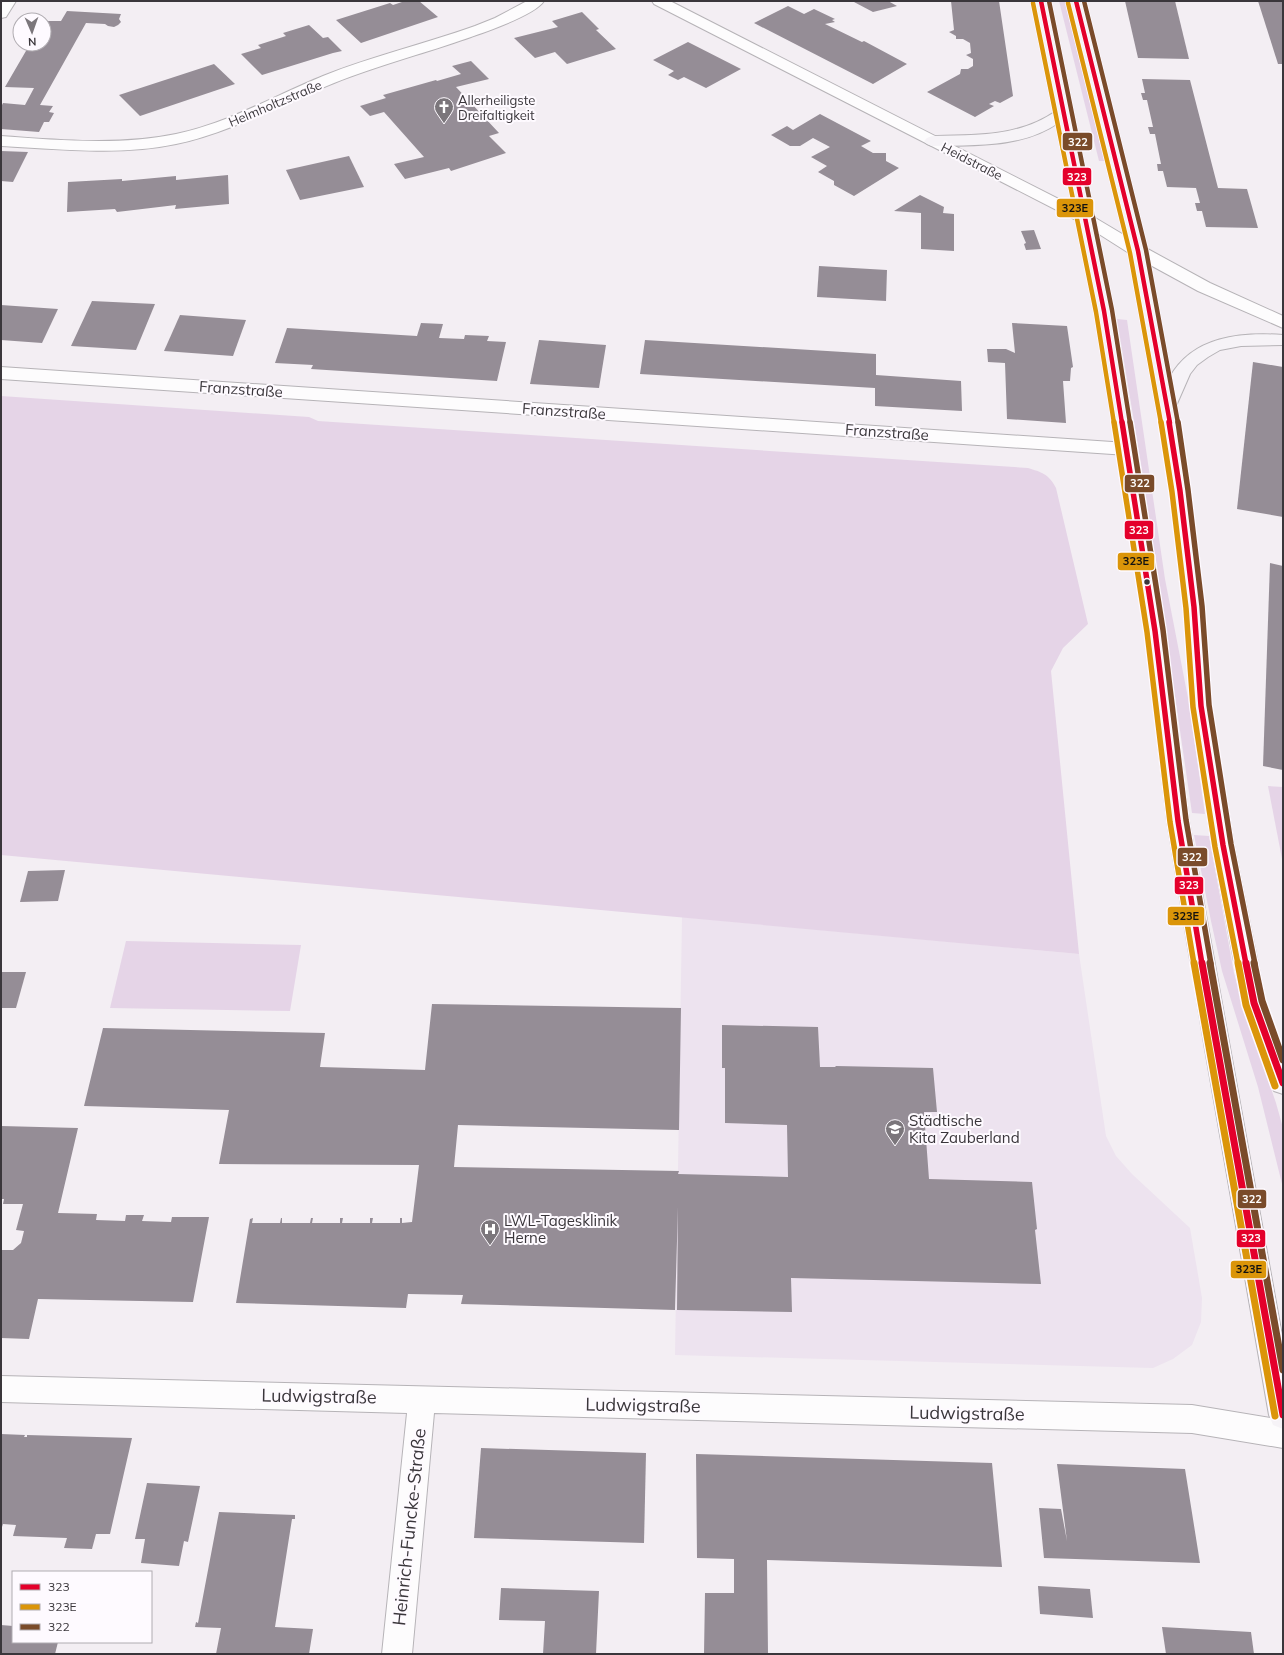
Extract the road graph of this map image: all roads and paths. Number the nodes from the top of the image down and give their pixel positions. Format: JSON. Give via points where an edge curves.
{"nodes":[{"id":1,"x":9,"y":1,"type":"edge"},
{"id":2,"x":537,"y":1,"type":"edge"},
{"id":3,"x":659,"y":1,"type":"edge"},
{"id":4,"x":1041,"y":1,"type":"edge"},
{"id":5,"x":1076,"y":1,"type":"edge"},
{"id":6,"x":1,"y":14,"type":"edge"},
{"id":7,"x":1063,"y":113,"type":"junction"},
{"id":8,"x":1,"y":141,"type":"edge"},
{"id":9,"x":932,"y":141,"type":"junction"},
{"id":10,"x":1086,"y":219,"type":"junction"},
{"id":11,"x":1138,"y":251,"type":"junction"},
{"id":12,"x":1283,"y":323,"type":"edge"},
{"id":13,"x":1283,"y":340,"type":"edge"},
{"id":14,"x":1,"y":373,"type":"edge"},
{"id":15,"x":1167,"y":406,"type":"junction"},
{"id":16,"x":1127,"y":449,"type":"junction"},
{"id":17,"x":1283,"y":1083,"type":"edge"},
{"id":18,"x":1,"y":1389,"type":"edge"},
{"id":19,"x":422,"y":1399,"type":"junction"},
{"id":20,"x":1283,"y":1415,"type":"edge"},
{"id":21,"x":1283,"y":1434,"type":"edge"},
{"id":22,"x":397,"y":1654,"type":"edge"}],
"edges":[{"from":1,"to":6,"type":"street"},
{"from":2,"to":8,"type":"street","name":"Helmholtzstraße","via":[[459,37],[324,81],[251,115],[176,139],[136,144],[91,145]]},
{"from":3,"to":9,"type":"street","name":"Heidstraße"},
{"from":4,"to":7,"type":"street"},
{"from":5,"to":11,"type":"street"},
{"from":7,"to":9,"type":"street","via":[[1045,125],[1008,137]]},
{"from":7,"to":10,"type":"street"},
{"from":9,"to":10,"type":"street","name":"Heidstraße"},
{"from":10,"to":11,"type":"street","name":"Heidstraße"},
{"from":10,"to":16,"type":"street"},
{"from":11,"to":12,"type":"street","name":"Heidstraße","via":[[1204,287]]},
{"from":11,"to":15,"type":"street"},
{"from":13,"to":15,"type":"street","via":[[1244,340],[1222,344],[1197,355],[1182,371]]},
{"from":14,"to":16,"type":"street","name":"Franzstraße"},
{"from":15,"to":17,"type":"street","via":[[1194,607],[1201,706],[1223,845],[1254,1003]]},
{"from":16,"to":20,"type":"street","via":[[1155,632],[1178,821]]},
{"from":18,"to":19,"type":"street","name":"Ludwigstraße"},
{"from":19,"to":21,"type":"street","name":"Ludwigstraße","via":[[1192,1419]]},
{"from":19,"to":22,"type":"street","name":"Heinrich-Funcke-Straße"}]}
